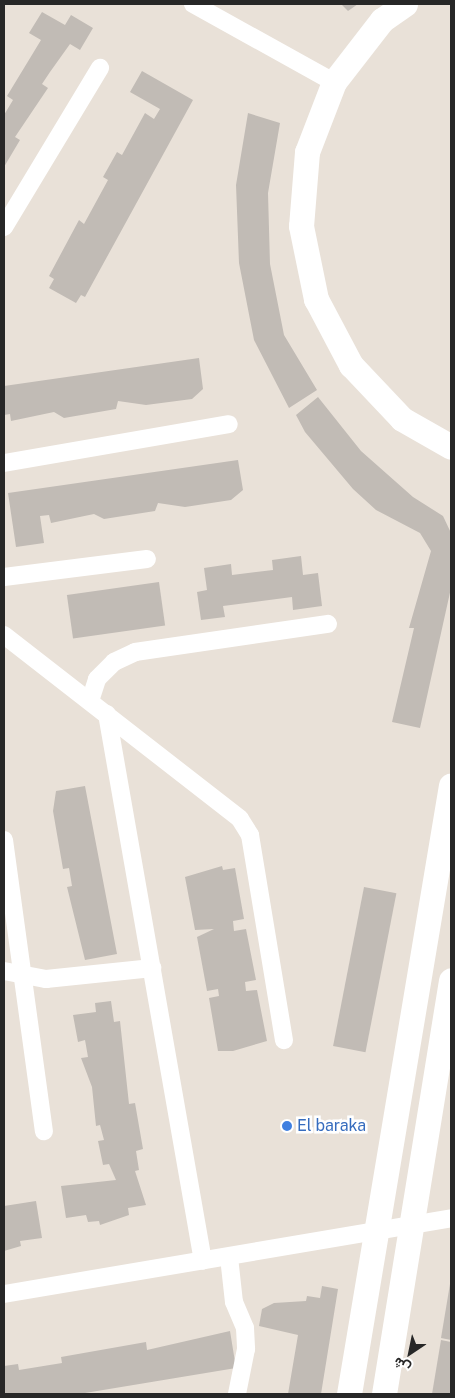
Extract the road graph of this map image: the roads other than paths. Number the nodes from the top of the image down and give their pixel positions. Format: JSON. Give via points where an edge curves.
{"nodes":[{"id":1,"x":192,"y":4,"type":"edge"},
{"id":2,"x":405,"y":4,"type":"edge"},
{"id":3,"x":100,"y":68,"type":"dead end"},
{"id":4,"x":334,"y":82,"type":"junction"},
{"id":5,"x":4,"y":227,"type":"edge"},
{"id":6,"x":229,"y":424,"type":"dead end"},
{"id":7,"x":451,"y":447,"type":"edge"},
{"id":8,"x":4,"y":463,"type":"edge"},
{"id":9,"x":146,"y":559,"type":"dead end"},
{"id":10,"x":4,"y":577,"type":"edge"},
{"id":11,"x":328,"y":624,"type":"dead end"},
{"id":12,"x":4,"y":635,"type":"edge"},
{"id":13,"x":90,"y":701,"type":"junction"},
{"id":14,"x":107,"y":714,"type":"junction"},
{"id":15,"x":451,"y":785,"type":"edge"},
{"id":16,"x":4,"y":840,"type":"edge"},
{"id":17,"x":152,"y":968,"type":"junction"},
{"id":18,"x":4,"y":971,"type":"edge"},
{"id":19,"x":26,"y":976,"type":"junction"},
{"id":20,"x":451,"y":980,"type":"edge"},
{"id":21,"x":284,"y":1040,"type":"dead end"},
{"id":22,"x":44,"y":1131,"type":"dead end"},
{"id":23,"x":451,"y":1218,"type":"edge"},
{"id":24,"x":412,"y":1223,"type":"junction"},
{"id":25,"x":374,"y":1233,"type":"junction"},
{"id":26,"x":229,"y":1257,"type":"junction"},
{"id":27,"x":203,"y":1261,"type":"junction"},
{"id":28,"x":4,"y":1294,"type":"edge"},
{"id":29,"x":237,"y":1394,"type":"edge"},
{"id":30,"x":349,"y":1394,"type":"edge"},
{"id":31,"x":384,"y":1394,"type":"edge"}],
"edges":[{"from":1,"to":4,"type":"street"},
{"from":2,"to":4,"type":"main road","via":[[382,20]]},
{"from":3,"to":5,"type":"street"},
{"from":4,"to":7,"type":"main road","via":[[307,152],[301,226],[316,299],[351,365],[402,419]]},
{"from":6,"to":8,"type":"street"},
{"from":9,"to":10,"type":"street"},
{"from":11,"to":13,"type":"street","via":[[135,652],[114,662],[97,679]]},
{"from":12,"to":13,"type":"street"},
{"from":13,"to":14,"type":"street"},
{"from":14,"to":17,"type":"street"},
{"from":14,"to":21,"type":"street","via":[[230,808],[250,835]]},
{"from":15,"to":25,"type":"main road"},
{"from":16,"to":19,"type":"street"},
{"from":17,"to":19,"type":"street","via":[[46,979]]},
{"from":17,"to":27,"type":"street"},
{"from":18,"to":19,"type":"street"},
{"from":19,"to":22,"type":"street"},
{"from":20,"to":24,"type":"main road"},
{"from":23,"to":24,"type":"street"},
{"from":24,"to":25,"type":"street"},
{"from":24,"to":31,"type":"main road"},
{"from":25,"to":26,"type":"street"},
{"from":25,"to":30,"type":"main road"},
{"from":26,"to":27,"type":"street"},
{"from":26,"to":29,"type":"street","via":[[234,1302],[245,1328],[246,1349]]},
{"from":27,"to":28,"type":"street"}]}
